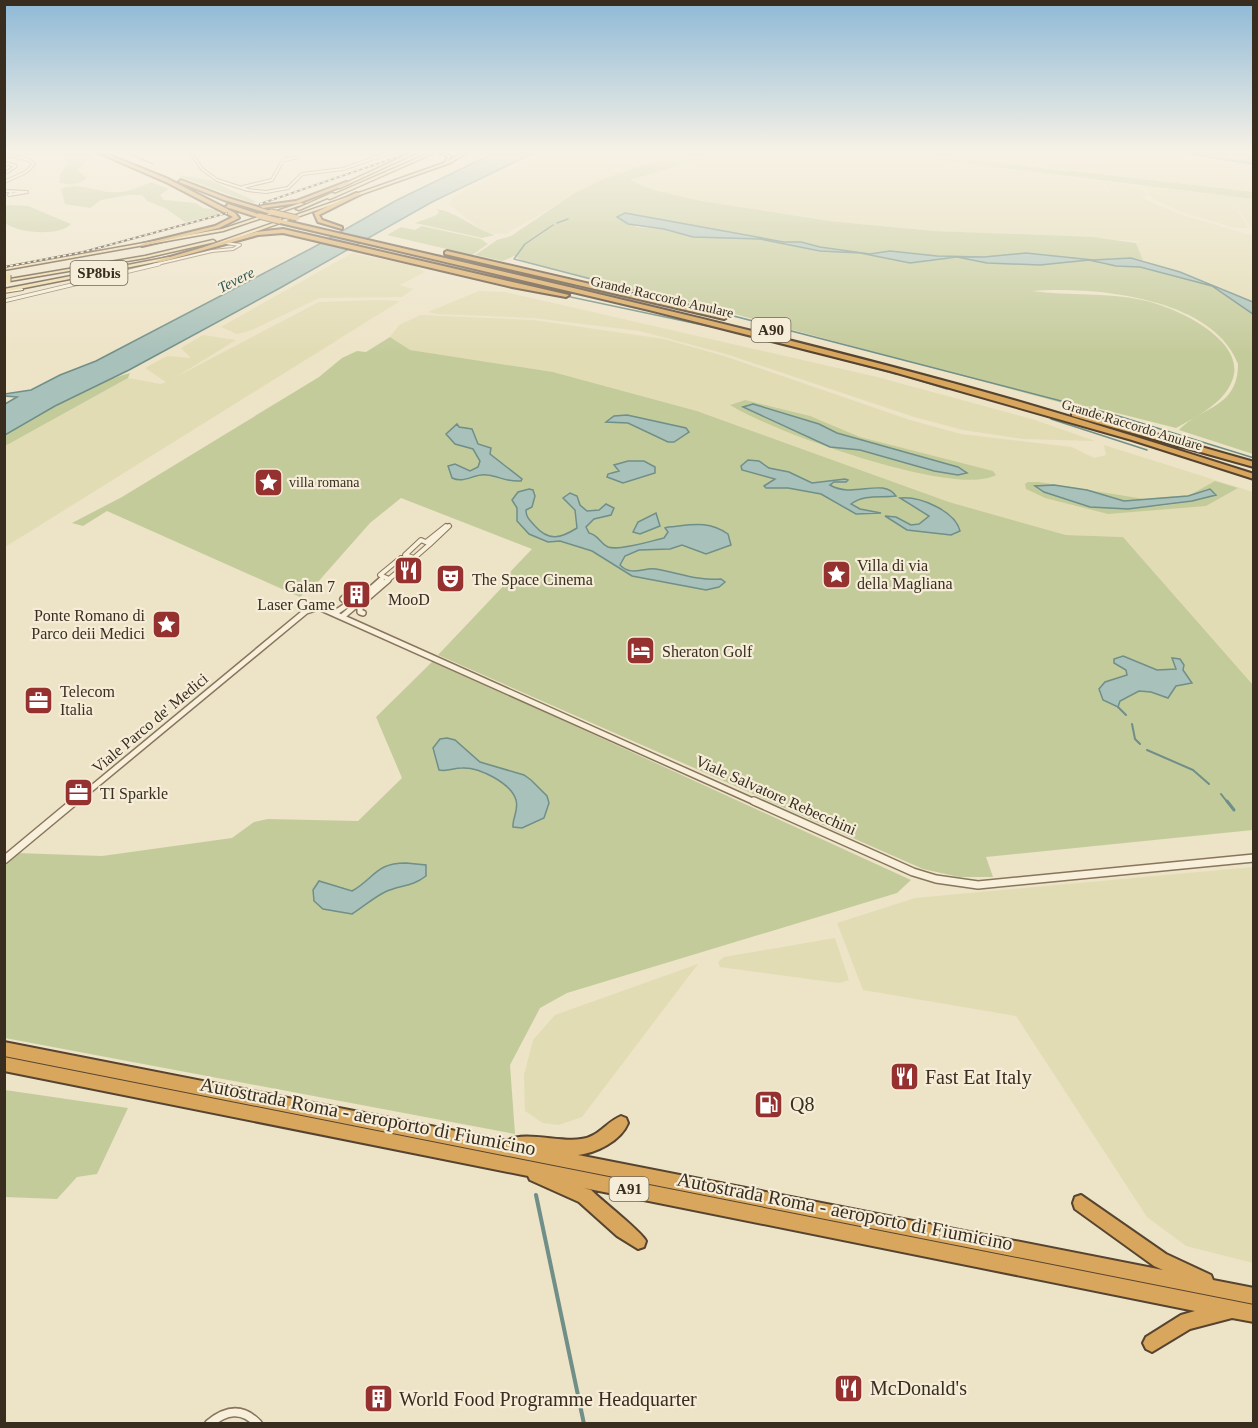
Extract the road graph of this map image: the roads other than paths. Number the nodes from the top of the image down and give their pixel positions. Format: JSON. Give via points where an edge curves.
{"nodes":[{"id":1,"x":233,"y":220,"type":"edge"},
{"id":2,"x":257,"y":220,"type":"edge"},
{"id":3,"x":267,"y":220,"type":"edge"},
{"id":4,"x":273,"y":220,"type":"edge"},
{"id":5,"x":275,"y":220,"type":"edge"},
{"id":6,"x":282,"y":220,"type":"edge"},
{"id":7,"x":304,"y":220,"type":"edge"},
{"id":8,"x":320,"y":220,"type":"edge"},
{"id":9,"x":340,"y":228,"type":"junction"},
{"id":10,"x":226,"y":243,"type":"junction"},
{"id":11,"x":144,"y":245,"type":"junction"},
{"id":12,"x":159,"y":261,"type":"junction"},
{"id":13,"x":32,"y":265,"type":"junction"},
{"id":14,"x":4,"y":269,"type":"edge"},
{"id":15,"x":6,"y":279,"type":"edge"},
{"id":16,"x":39,"y":285,"type":"junction"},
{"id":17,"x":4,"y":292,"type":"edge"},
{"id":18,"x":4,"y":301,"type":"edge"},
{"id":19,"x":676,"y":314,"type":"junction"},
{"id":20,"x":732,"y":320,"type":"dead end"},
{"id":21,"x":743,"y":322,"type":"dead end"},
{"id":22,"x":1062,"y":411,"type":"junction"},
{"id":23,"x":1141,"y":441,"type":"junction"},
{"id":24,"x":1254,"y":465,"type":"edge"},
{"id":25,"x":1254,"y":471,"type":"edge"},
{"id":26,"x":1254,"y":477,"type":"edge"},
{"id":27,"x":1254,"y":483,"type":"edge"},
{"id":28,"x":448,"y":526,"type":"dead end"},
{"id":29,"x":428,"y":543,"type":"junction"},
{"id":30,"x":383,"y":576,"type":"junction"},
{"id":31,"x":389,"y":579,"type":"junction"},
{"id":32,"x":352,"y":591,"type":"dead end"},
{"id":33,"x":348,"y":603,"type":"junction"},
{"id":34,"x":313,"y":608,"type":"joint"},
{"id":35,"x":359,"y":608,"type":"junction"},
{"id":36,"x":335,"y":613,"type":"junction"},
{"id":37,"x":343,"y":616,"type":"junction"},
{"id":38,"x":351,"y":620,"type":"junction"},
{"id":39,"x":1254,"y":858,"type":"edge"},
{"id":40,"x":4,"y":860,"type":"edge"},
{"id":41,"x":4,"y":1049,"type":"edge"},
{"id":42,"x":4,"y":1064,"type":"edge"},
{"id":43,"x":621,"y":1123,"type":"dead end"},
{"id":44,"x":499,"y":1147,"type":"junction"},
{"id":45,"x":507,"y":1165,"type":"junction"},
{"id":46,"x":1081,"y":1203,"type":"dead end"},
{"id":47,"x":638,"y":1241,"type":"dead end"},
{"id":48,"x":1246,"y":1295,"type":"edge"},
{"id":49,"x":1231,"y":1310,"type":"junction"},
{"id":50,"x":1254,"y":1314,"type":"edge"},
{"id":51,"x":1152,"y":1343,"type":"dead end"},
{"id":52,"x":209,"y":1424,"type":"edge"},
{"id":53,"x":258,"y":1424,"type":"edge"}],
"edges":[{"from":1,"to":11,"type":"highway"},
{"from":2,"to":11,"type":"main road","number":"SP8bis"},
{"from":3,"to":15,"type":"main road","via":[[154,253]]},
{"from":4,"to":19,"type":"highway","name":"Grande Raccordo Anulare","number":"A90","bridge":true},
{"from":5,"to":15,"type":"main road","via":[[216,240],[145,257]]},
{"from":6,"to":12,"type":"main road","number":"SP8bis"},
{"from":7,"to":9,"type":"highway","name":"Grande Raccordo Anulare","number":"A90","bridge":true},
{"from":8,"to":9,"type":"highway"},
{"from":9,"to":20,"type":"highway","name":"Grande Raccordo Anulare","number":"A90"},
{"from":10,"to":12,"type":"highway"},
{"from":10,"to":18,"type":"street","via":[[240,245]]},
{"from":10,"to":19,"type":"highway","via":[[265,232],[290,232],[523,287]]},
{"from":11,"to":13,"type":"main road","number":"SP8bis"},
{"from":12,"to":16,"type":"main road","number":"SP8bis"},
{"from":13,"to":14,"type":"main road","number":"SP8bis"},
{"from":13,"to":15,"type":"main road","via":[[14,270]]},
{"from":15,"to":16,"type":"main road","via":[[18,286]]},
{"from":16,"to":17,"type":"main road","number":"SP8bis"},
{"from":19,"to":23,"type":"highway","name":"Grande Raccordo Anulare","number":"A90","via":[[862,360]]},
{"from":21,"to":22,"type":"highway","name":"Grande Raccordo Anulare","number":"A90"},
{"from":22,"to":24,"type":"highway","name":"Grande Raccordo Anulare"},
{"from":22,"to":25,"type":"highway","name":"Grande Raccordo Anulare","number":"A90"},
{"from":23,"to":26,"type":"highway","name":"Grande Raccordo Anulare","number":"A90"},
{"from":23,"to":27,"type":"highway"},
{"from":28,"to":29,"type":"street"},
{"from":29,"to":29,"type":"street","via":[[422,540],[405,555],[414,558]]},
{"from":30,"to":31,"type":"street"},
{"from":30,"to":31,"type":"street","via":[[380,575],[397,561],[406,565]]},
{"from":30,"to":35,"type":"street"},
{"from":31,"to":35,"type":"street"},
{"from":32,"to":33,"type":"street","via":[[343,599]]},
{"from":33,"to":35,"type":"street"},
{"from":33,"to":36,"type":"street"},
{"from":34,"to":36,"type":"street","name":"Viale Salvatore Rebecchini"},
{"from":34,"to":40,"type":"street","name":"Viale Parco de' Medici"},
{"from":35,"to":37,"type":"street"},
{"from":35,"to":38,"type":"street"},
{"from":36,"to":37,"type":"street","name":"Viale Salvatore Rebecchini"},
{"from":37,"to":38,"type":"street","name":"Viale Salvatore Rebecchini"},
{"from":38,"to":39,"type":"street","name":"Viale Salvatore Rebecchini","via":[[936,879],[978,885]]},
{"from":41,"to":44,"type":"highway","name":"Autostrada Roma - aeroporto di Fiumicino","number":"A91"},
{"from":42,"to":45,"type":"highway","name":"Autostrada Roma - aeroporto di Fiumicino","number":"A91"},
{"from":43,"to":44,"type":"highway","via":[[600,1142],[582,1149]]},
{"from":44,"to":48,"type":"highway","name":"Autostrada Roma - aeroporto di Fiumicino","number":"A91"},
{"from":45,"to":47,"type":"highway","via":[[566,1185],[585,1196]]},
{"from":45,"to":49,"type":"highway","name":"Autostrada Roma - aeroporto di Fiumicino","number":"A91"},
{"from":46,"to":48,"type":"highway","via":[[1169,1267]]},
{"from":49,"to":50,"type":"highway","name":"Autostrada Roma - aeroporto di Fiumicino","number":"A91"},
{"from":49,"to":51,"type":"highway","via":[[1187,1321]]},
{"from":52,"to":53,"type":"street","via":[[218,1415],[236,1409],[250,1414]]}]}
